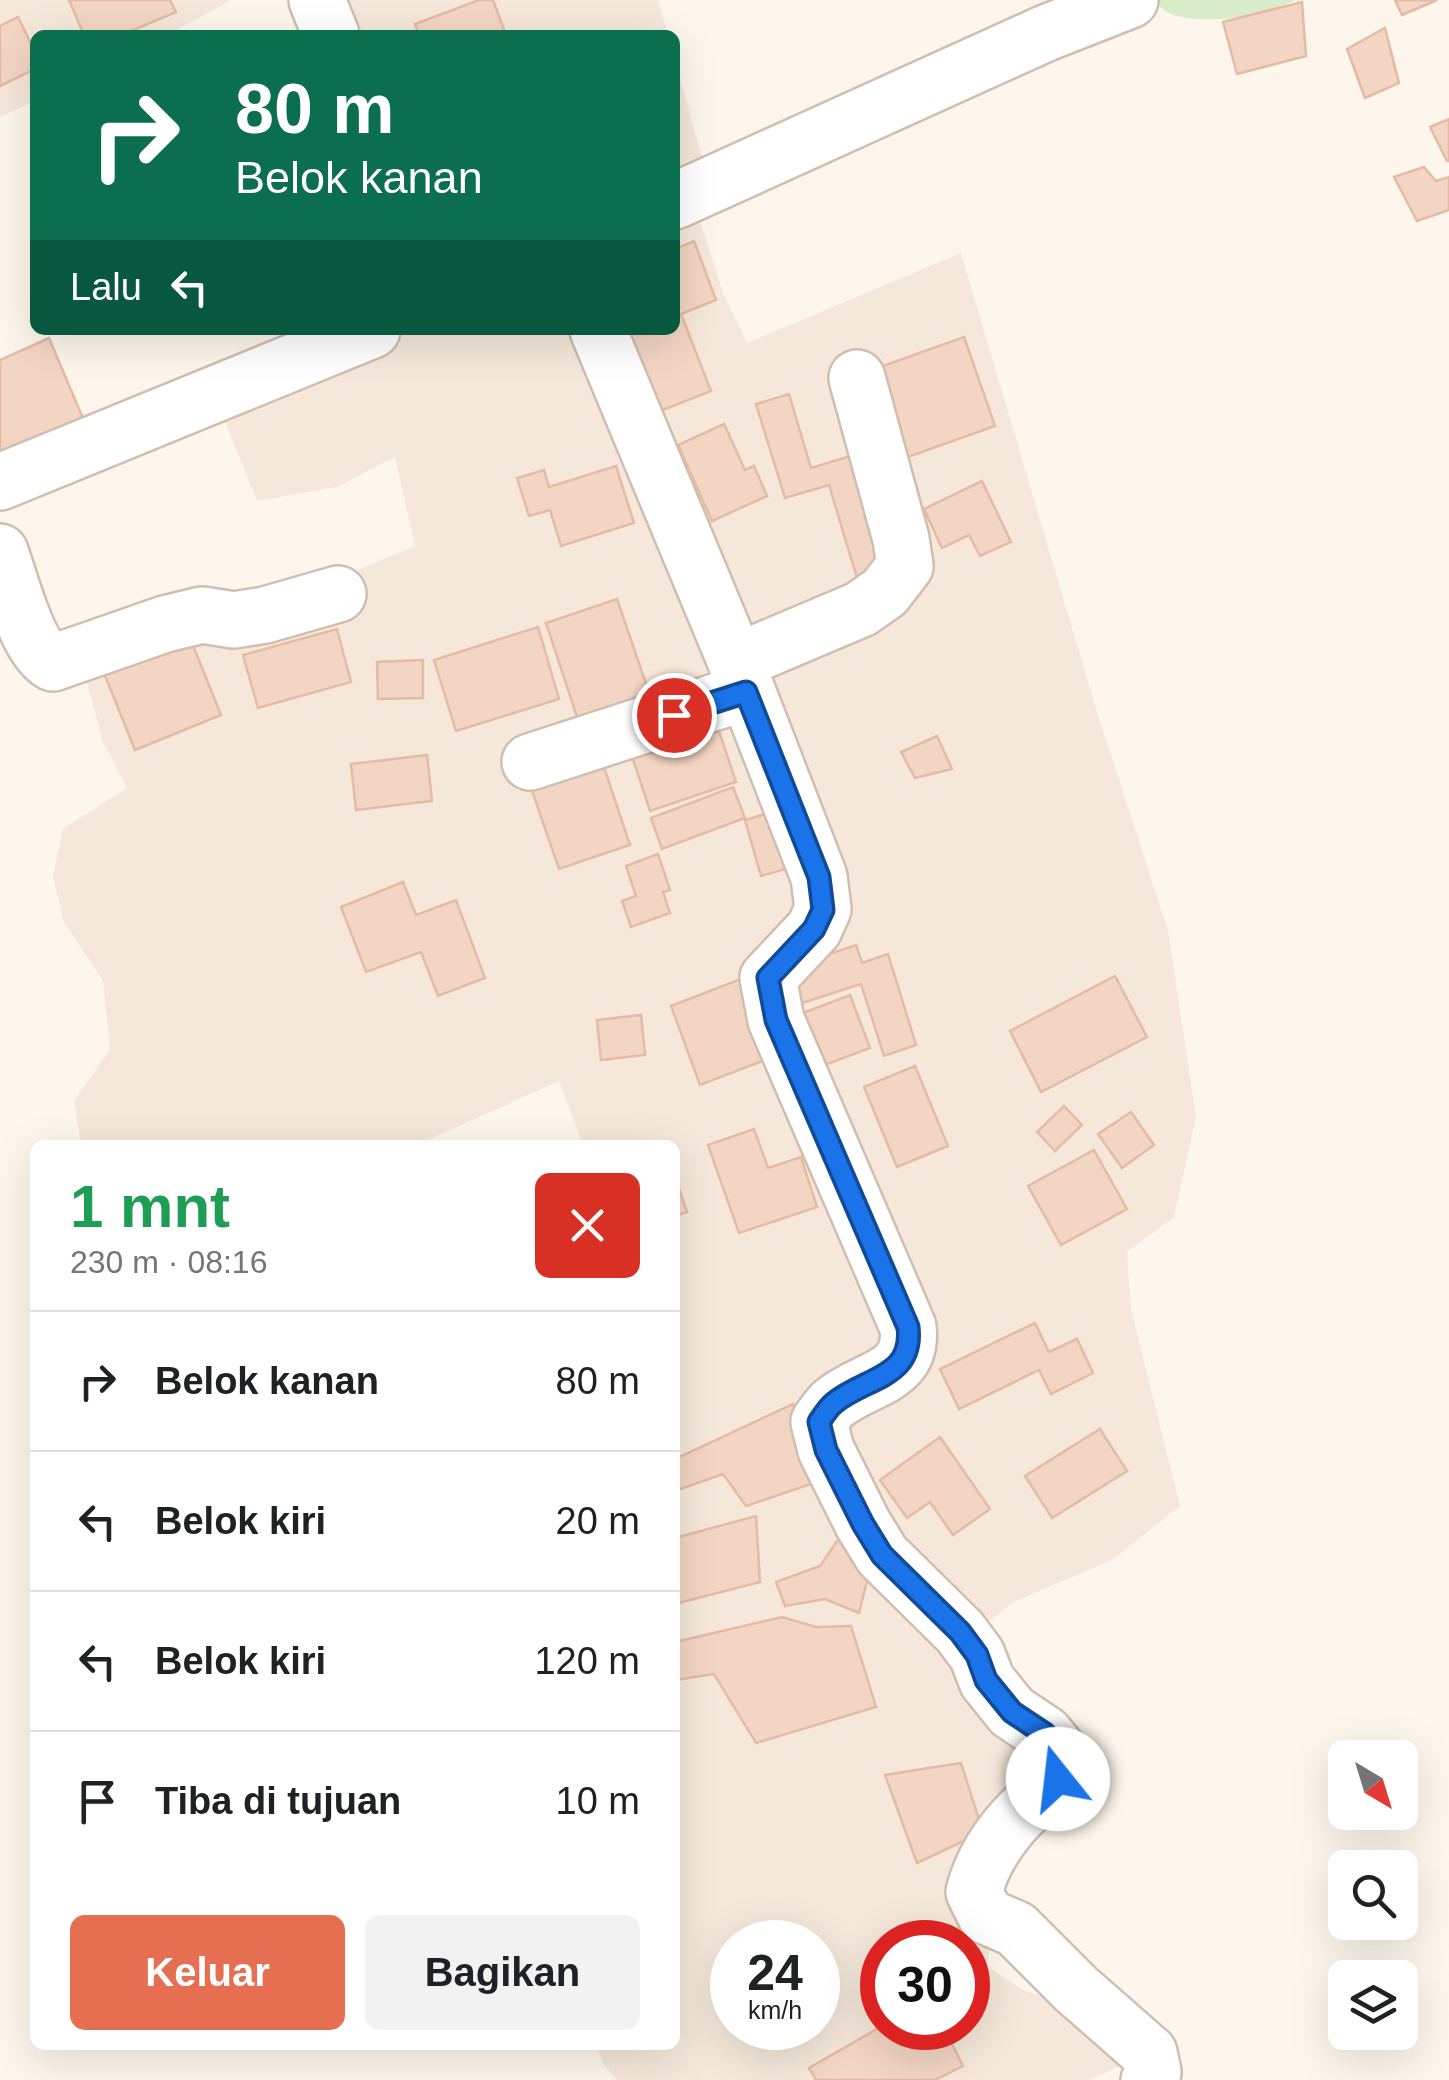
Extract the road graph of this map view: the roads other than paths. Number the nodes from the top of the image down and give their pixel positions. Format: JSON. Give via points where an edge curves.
{"nodes":[{"id":1,"x":317,"y":0,"type":"edge"},
{"id":2,"x":1130,"y":0,"type":"edge"},
{"id":3,"x":329,"y":30,"type":"edge"},
{"id":4,"x":680,"y":199,"type":"edge"},
{"id":5,"x":360,"y":335,"type":"edge"},
{"id":6,"x":600,"y":335,"type":"edge"},
{"id":7,"x":857,"y":378,"type":"dead end"},
{"id":8,"x":0,"y":482,"type":"edge"},
{"id":9,"x":0,"y":552,"type":"edge"},
{"id":10,"x":338,"y":594,"type":"dead end"},
{"id":11,"x":741,"y":677,"type":"junction"},
{"id":12,"x":530,"y":762,"type":"dead end"},
{"id":13,"x":1149,"y":2080,"type":"edge"}],
"edges":[{"from":1,"to":3,"type":"street"},
{"from":2,"to":4,"type":"street"},
{"from":5,"to":8,"type":"street"},
{"from":6,"to":11,"type":"street"},
{"from":7,"to":11,"type":"street","via":[[905,566],[862,609]]},
{"from":9,"to":10,"type":"street","via":[[32,640],[53,664],[165,624],[202,615],[234,620]]},
{"from":11,"to":12,"type":"street"},
{"from":11,"to":13,"type":"street","via":[[819,877],[823,910],[768,978],[776,1020],[908,1327],[910,1346],[901,1364],[832,1404],[819,1422],[826,1450],[882,1555],[960,1632],[1012,1712],[1063,1756],[1049,1794],[1010,1824],[980,1868],[974,1892],[986,1916],[1016,1929],[1149,2053]]}]}
